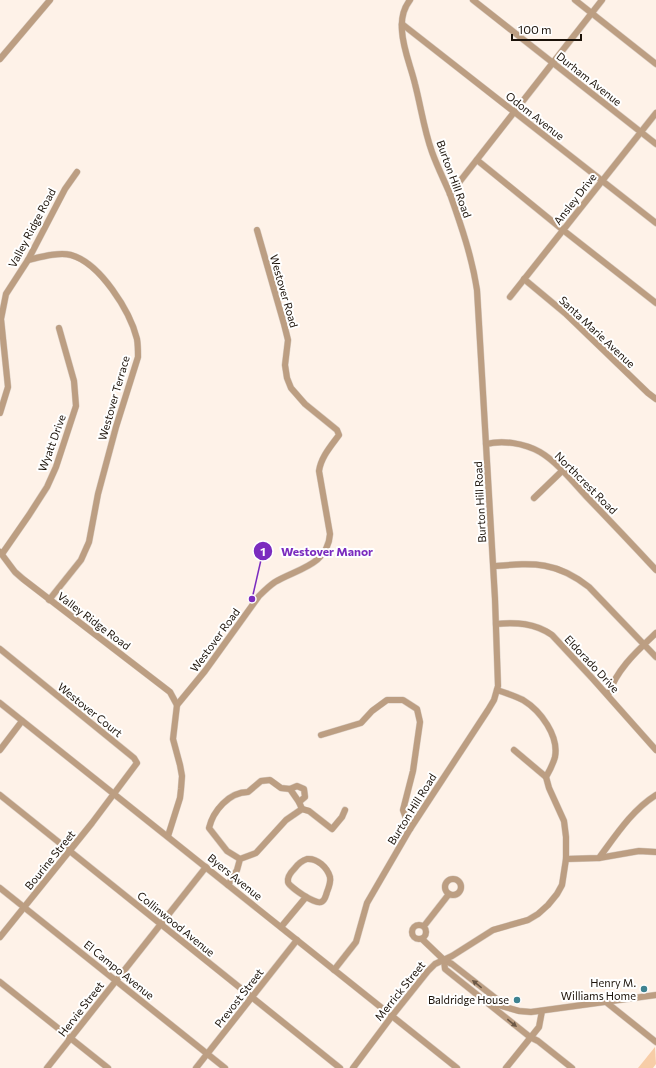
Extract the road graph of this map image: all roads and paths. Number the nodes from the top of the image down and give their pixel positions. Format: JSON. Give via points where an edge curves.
{"nodes":[{"id":1,"x":50,"y":0,"type":"edge"},
{"id":2,"x":410,"y":0,"type":"edge"},
{"id":3,"x":473,"y":0,"type":"edge"},
{"id":4,"x":575,"y":0,"type":"edge"},
{"id":5,"x":602,"y":0,"type":"edge"},
{"id":6,"x":592,"y":13,"type":"junction"},
{"id":7,"x":402,"y":24,"type":"junction"},
{"id":8,"x":0,"y":59,"type":"edge"},
{"id":9,"x":552,"y":64,"type":"junction"},
{"id":10,"x":656,"y":64,"type":"edge"},
{"id":11,"x":514,"y":112,"type":"junction"},
{"id":12,"x":656,"y":113,"type":"edge"},
{"id":13,"x":641,"y":132,"type":"junction"},
{"id":14,"x":656,"y":144,"type":"edge"},
{"id":15,"x":477,"y":160,"type":"junction"},
{"id":16,"x":78,"y":172,"type":"dead end"},
{"id":17,"x":602,"y":181,"type":"junction"},
{"id":18,"x":450,"y":194,"type":"junction"},
{"id":19,"x":656,"y":223,"type":"edge"},
{"id":20,"x":257,"y":230,"type":"dead end"},
{"id":21,"x":563,"y":230,"type":"junction"},
{"id":22,"x":28,"y":260,"type":"junction"},
{"id":23,"x":524,"y":279,"type":"junction"},
{"id":24,"x":510,"y":297,"type":"dead end"},
{"id":25,"x":656,"y":303,"type":"edge"},
{"id":26,"x":59,"y":328,"type":"dead end"},
{"id":27,"x":656,"y":399,"type":"edge"},
{"id":28,"x":0,"y":412,"type":"edge"},
{"id":29,"x":486,"y":444,"type":"junction"},
{"id":30,"x":562,"y":470,"type":"junction"},
{"id":31,"x":534,"y":498,"type":"dead end"},
{"id":32,"x":1,"y":553,"type":"edge"},
{"id":33,"x":494,"y":566,"type":"junction"},
{"id":34,"x":656,"y":570,"type":"edge"},
{"id":35,"x":49,"y":600,"type":"junction"},
{"id":36,"x":496,"y":624,"type":"junction"},
{"id":37,"x":656,"y":633,"type":"edge"},
{"id":38,"x":644,"y":645,"type":"junction"},
{"id":39,"x":0,"y":649,"type":"edge"},
{"id":40,"x":656,"y":657,"type":"edge"},
{"id":41,"x":497,"y":690,"type":"junction"},
{"id":42,"x":608,"y":695,"type":"junction"},
{"id":43,"x":0,"y":702,"type":"edge"},
{"id":44,"x":177,"y":705,"type":"junction"},
{"id":45,"x":22,"y":720,"type":"junction"},
{"id":46,"x":321,"y":735,"type":"dead end"},
{"id":47,"x":0,"y":750,"type":"edge"},
{"id":48,"x":514,"y":750,"type":"dead end"},
{"id":49,"x":656,"y":750,"type":"edge"},
{"id":50,"x":546,"y":777,"type":"junction"},
{"id":51,"x":290,"y":789,"type":"junction"},
{"id":52,"x":114,"y":794,"type":"junction"},
{"id":53,"x":0,"y":795,"type":"edge"},
{"id":54,"x":656,"y":795,"type":"edge"},
{"id":55,"x":300,"y":802,"type":"junction"},
{"id":56,"x":302,"y":809,"type":"junction"},
{"id":57,"x":345,"y":810,"type":"dead end"},
{"id":58,"x":410,"y":829,"type":"junction"},
{"id":59,"x":168,"y":836,"type":"junction"},
{"id":60,"x":70,"y":851,"type":"junction"},
{"id":61,"x":656,"y":852,"type":"edge"},
{"id":62,"x":599,"y":858,"type":"junction"},
{"id":63,"x":240,"y":859,"type":"junction"},
{"id":64,"x":566,"y":859,"type":"junction"},
{"id":65,"x":206,"y":867,"type":"junction"},
{"id":66,"x":228,"y":885,"type":"junction"},
{"id":67,"x":0,"y":888,"type":"edge"},
{"id":68,"x":449,"y":894,"type":"dead end"},
{"id":69,"x":306,"y":897,"type":"junction"},
{"id":70,"x":24,"y":907,"type":"junction"},
{"id":71,"x":161,"y":924,"type":"junction"},
{"id":72,"x":424,"y":926,"type":"junction"},
{"id":73,"x":281,"y":927,"type":"junction"},
{"id":74,"x":0,"y":937,"type":"edge"},
{"id":75,"x":422,"y":939,"type":"junction"},
{"id":76,"x":297,"y":940,"type":"junction"},
{"id":77,"x":444,"y":960,"type":"junction"},
{"id":78,"x":334,"y":970,"type":"junction"},
{"id":79,"x":116,"y":981,"type":"junction"},
{"id":80,"x":0,"y":982,"type":"edge"},
{"id":81,"x":656,"y":995,"type":"edge"},
{"id":82,"x":252,"y":997,"type":"junction"},
{"id":83,"x":484,"y":1001,"type":"junction"},
{"id":84,"x":606,"y":1002,"type":"junction"},
{"id":85,"x":508,"y":1008,"type":"junction"},
{"id":86,"x":542,"y":1011,"type":"junction"},
{"id":87,"x":392,"y":1016,"type":"junction"},
{"id":88,"x":530,"y":1037,"type":"junction"},
{"id":89,"x":71,"y":1038,"type":"junction"},
{"id":90,"x":656,"y":1042,"type":"edge"},
{"id":91,"x":207,"y":1054,"type":"junction"},
{"id":92,"x":47,"y":1068,"type":"edge"},
{"id":93,"x":108,"y":1068,"type":"edge"},
{"id":94,"x":196,"y":1068,"type":"edge"},
{"id":95,"x":225,"y":1068,"type":"edge"},
{"id":96,"x":340,"y":1068,"type":"edge"},
{"id":97,"x":353,"y":1068,"type":"edge"},
{"id":98,"x":457,"y":1068,"type":"edge"},
{"id":99,"x":506,"y":1068,"type":"edge"},
{"id":100,"x":572,"y":1068,"type":"edge"}],
"edges":[{"from":1,"to":8,"type":"street"},
{"from":2,"to":7,"type":"street","name":"Burton Hill Road","via":[[404,10]]},
{"from":3,"to":9,"type":"street","name":"Durham Avenue"},
{"from":4,"to":6,"type":"street"},
{"from":5,"to":6,"type":"street"},
{"from":6,"to":9,"type":"street"},
{"from":6,"to":10,"type":"street"},
{"from":7,"to":11,"type":"street","name":"Odom Avenue"},
{"from":7,"to":18,"type":"street","name":"Burton Hill Road","via":[[404,45],[432,153]]},
{"from":9,"to":11,"type":"street"},
{"from":9,"to":13,"type":"street","name":"Durham Avenue"},
{"from":11,"to":15,"type":"street"},
{"from":11,"to":17,"type":"street","name":"Odom Avenue"},
{"from":12,"to":13,"type":"street","name":"Ansley Drive"},
{"from":13,"to":14,"type":"street","name":"Durham Avenue"},
{"from":13,"to":17,"type":"street","name":"Ansley Drive"},
{"from":15,"to":18,"type":"street"},
{"from":15,"to":21,"type":"street"},
{"from":16,"to":22,"type":"street","name":"Valley Ridge Road","via":[[65,189]]},
{"from":17,"to":19,"type":"street","name":"Odom Avenue"},
{"from":17,"to":21,"type":"street","name":"Ansley Drive"},
{"from":18,"to":29,"type":"street","name":"Burton Hill Road","via":[[471,259],[477,290]]},
{"from":20,"to":44,"type":"street","name":"Westover Road","via":[[288,340],[285,365],[287,378],[300,399],[337,430],[339,435],[320,463],[319,471],[330,534],[329,542],[319,559],[266,588]]},
{"from":21,"to":23,"type":"street","name":"Ansley Drive"},
{"from":21,"to":25,"type":"street"},
{"from":22,"to":28,"type":"street","name":"Valley Ridge Road","via":[[6,294],[1,319],[8,387]]},
{"from":22,"to":35,"type":"street","name":"Westover Terrace","via":[[63,254],[91,266],[105,280],[124,309],[138,346],[138,357],[98,494],[89,542],[81,560]]},
{"from":23,"to":24,"type":"street","name":"Ansley Drive"},
{"from":23,"to":27,"type":"street","name":"Santa Marie Avenue","via":[[566,314]]},
{"from":26,"to":32,"type":"street","name":"Wyatt Drive","via":[[74,381],[76,406],[47,487]]},
{"from":29,"to":30,"type":"street","name":"Northcrest Road","via":[[503,442],[527,447],[539,452]]},
{"from":29,"to":33,"type":"street","name":"Burton Hill Road"},
{"from":30,"to":31,"type":"street"},
{"from":30,"to":34,"type":"street","name":"Northcrest Road"},
{"from":32,"to":35,"type":"street","name":"Valley Ridge Road","via":[[15,572]]},
{"from":33,"to":36,"type":"street","name":"Burton Hill Road"},
{"from":33,"to":38,"type":"street","via":[[536,564],[562,571],[589,587]]},
{"from":35,"to":44,"type":"street","name":"Valley Ridge Road","via":[[170,692]]},
{"from":36,"to":41,"type":"street","name":"Burton Hill Road"},
{"from":36,"to":42,"type":"street","name":"Eldorado Drive","via":[[523,624],[546,631]]},
{"from":37,"to":38,"type":"street"},
{"from":38,"to":40,"type":"street"},
{"from":38,"to":42,"type":"street","via":[[620,671]]},
{"from":39,"to":52,"type":"street","name":"Westover Court","via":[[134,758],[136,765]]},
{"from":41,"to":50,"type":"street","via":[[524,701],[546,723],[555,749],[555,756]]},
{"from":41,"to":58,"type":"street","name":"Burton Hill Road","via":[[488,710]]},
{"from":42,"to":49,"type":"street","name":"Eldorado Drive"},
{"from":43,"to":45,"type":"street","name":"Byers Avenue"},
{"from":44,"to":59,"type":"street","via":[[173,739],[182,776],[180,798]]},
{"from":45,"to":47,"type":"street"},
{"from":45,"to":52,"type":"street","name":"Byers Avenue"},
{"from":46,"to":58,"type":"street","via":[[361,723],[387,700],[403,700],[417,709],[420,722],[413,771],[403,810]]},
{"from":48,"to":50,"type":"street"},
{"from":50,"to":64,"type":"street","name":"Merrick Street","via":[[564,821]]},
{"from":51,"to":55,"type":"street"},
{"from":51,"to":55,"type":"street","via":[[301,786],[304,789],[305,797]]},
{"from":51,"to":63,"type":"street","via":[[281,788],[270,780],[261,781],[248,792],[233,795],[215,813],[209,828],[227,851]]},
{"from":52,"to":59,"type":"street","name":"Byers Avenue"},
{"from":52,"to":60,"type":"street","name":"Bourine Street"},
{"from":53,"to":60,"type":"street","name":"Collinwood Avenue"},
{"from":54,"to":62,"type":"street","via":[[638,809],[616,833]]},
{"from":55,"to":56,"type":"street"},
{"from":56,"to":57,"type":"street","via":[[309,811],[332,829]]},
{"from":56,"to":63,"type":"street","via":[[286,820],[256,853]]},
{"from":58,"to":78,"type":"street","name":"Burton Hill Road","via":[[367,903],[356,942]]},
{"from":59,"to":65,"type":"street","name":"Byers Avenue"},
{"from":60,"to":70,"type":"street","name":"Bourine Street"},
{"from":60,"to":71,"type":"street","name":"Collinwood Avenue"},
{"from":61,"to":62,"type":"street","via":[[639,851]]},
{"from":62,"to":64,"type":"street"},
{"from":63,"to":66,"type":"street"},
{"from":64,"to":77,"type":"street","name":"Merrick Street","via":[[562,885],[538,914],[528,920],[489,931]]},
{"from":65,"to":66,"type":"street","name":"Byers Avenue"},
{"from":65,"to":71,"type":"street","name":"Hervie Street"},
{"from":66,"to":73,"type":"street","name":"Byers Avenue"},
{"from":67,"to":70,"type":"street","name":"El Campo Avenue"},
{"from":68,"to":72,"type":"street"},
{"from":69,"to":69,"type":"street","via":[[289,884],[288,876],[300,862],[310,859],[323,865],[330,882],[323,902],[314,902]]},
{"from":69,"to":73,"type":"street"},
{"from":70,"to":74,"type":"street","name":"Bourine Street"},
{"from":70,"to":79,"type":"street","name":"El Campo Avenue"},
{"from":71,"to":79,"type":"street","name":"Hervie Street"},
{"from":71,"to":82,"type":"street","name":"Collinwood Avenue"},
{"from":72,"to":75,"type":"street","via":[[426,935]]},
{"from":72,"to":75,"type":"street","via":[[419,924],[411,931],[412,936]]},
{"from":73,"to":76,"type":"street","name":"Byers Avenue"},
{"from":75,"to":77,"type":"street"},
{"from":76,"to":78,"type":"street","name":"Byers Avenue"},
{"from":76,"to":82,"type":"street","name":"Prevost Street"},
{"from":77,"to":83,"type":"street","via":[[445,969]]},
{"from":85,"to":77,"type":"street","one_way":true},
{"from":77,"to":87,"type":"street","name":"Merrick Street","via":[[428,971]]},
{"from":78,"to":87,"type":"street","name":"Byers Avenue"},
{"from":79,"to":89,"type":"street","name":"Hervie Street"},
{"from":79,"to":91,"type":"street","name":"El Campo Avenue"},
{"from":80,"to":89,"type":"street"},
{"from":81,"to":84,"type":"street"},
{"from":82,"to":91,"type":"street","name":"Prevost Street"},
{"from":82,"to":96,"type":"street","name":"Collinwood Avenue"},
{"from":83,"to":85,"type":"street"},
{"from":83,"to":88,"type":"street","one_way":true},
{"from":84,"to":86,"type":"street"},
{"from":84,"to":90,"type":"street"},
{"from":85,"to":86,"type":"street","via":[[518,1011]]},
{"from":86,"to":88,"type":"street","via":[[539,1027]]},
{"from":87,"to":97,"type":"street","name":"Merrick Street"},
{"from":87,"to":98,"type":"street","name":"Byers Avenue"},
{"from":88,"to":99,"type":"street"},
{"from":88,"to":100,"type":"street"},
{"from":89,"to":92,"type":"street","name":"Hervie Street"},
{"from":89,"to":93,"type":"street"},
{"from":91,"to":94,"type":"street","name":"Prevost Street"},
{"from":91,"to":95,"type":"street","name":"El Campo Avenue"}]}
